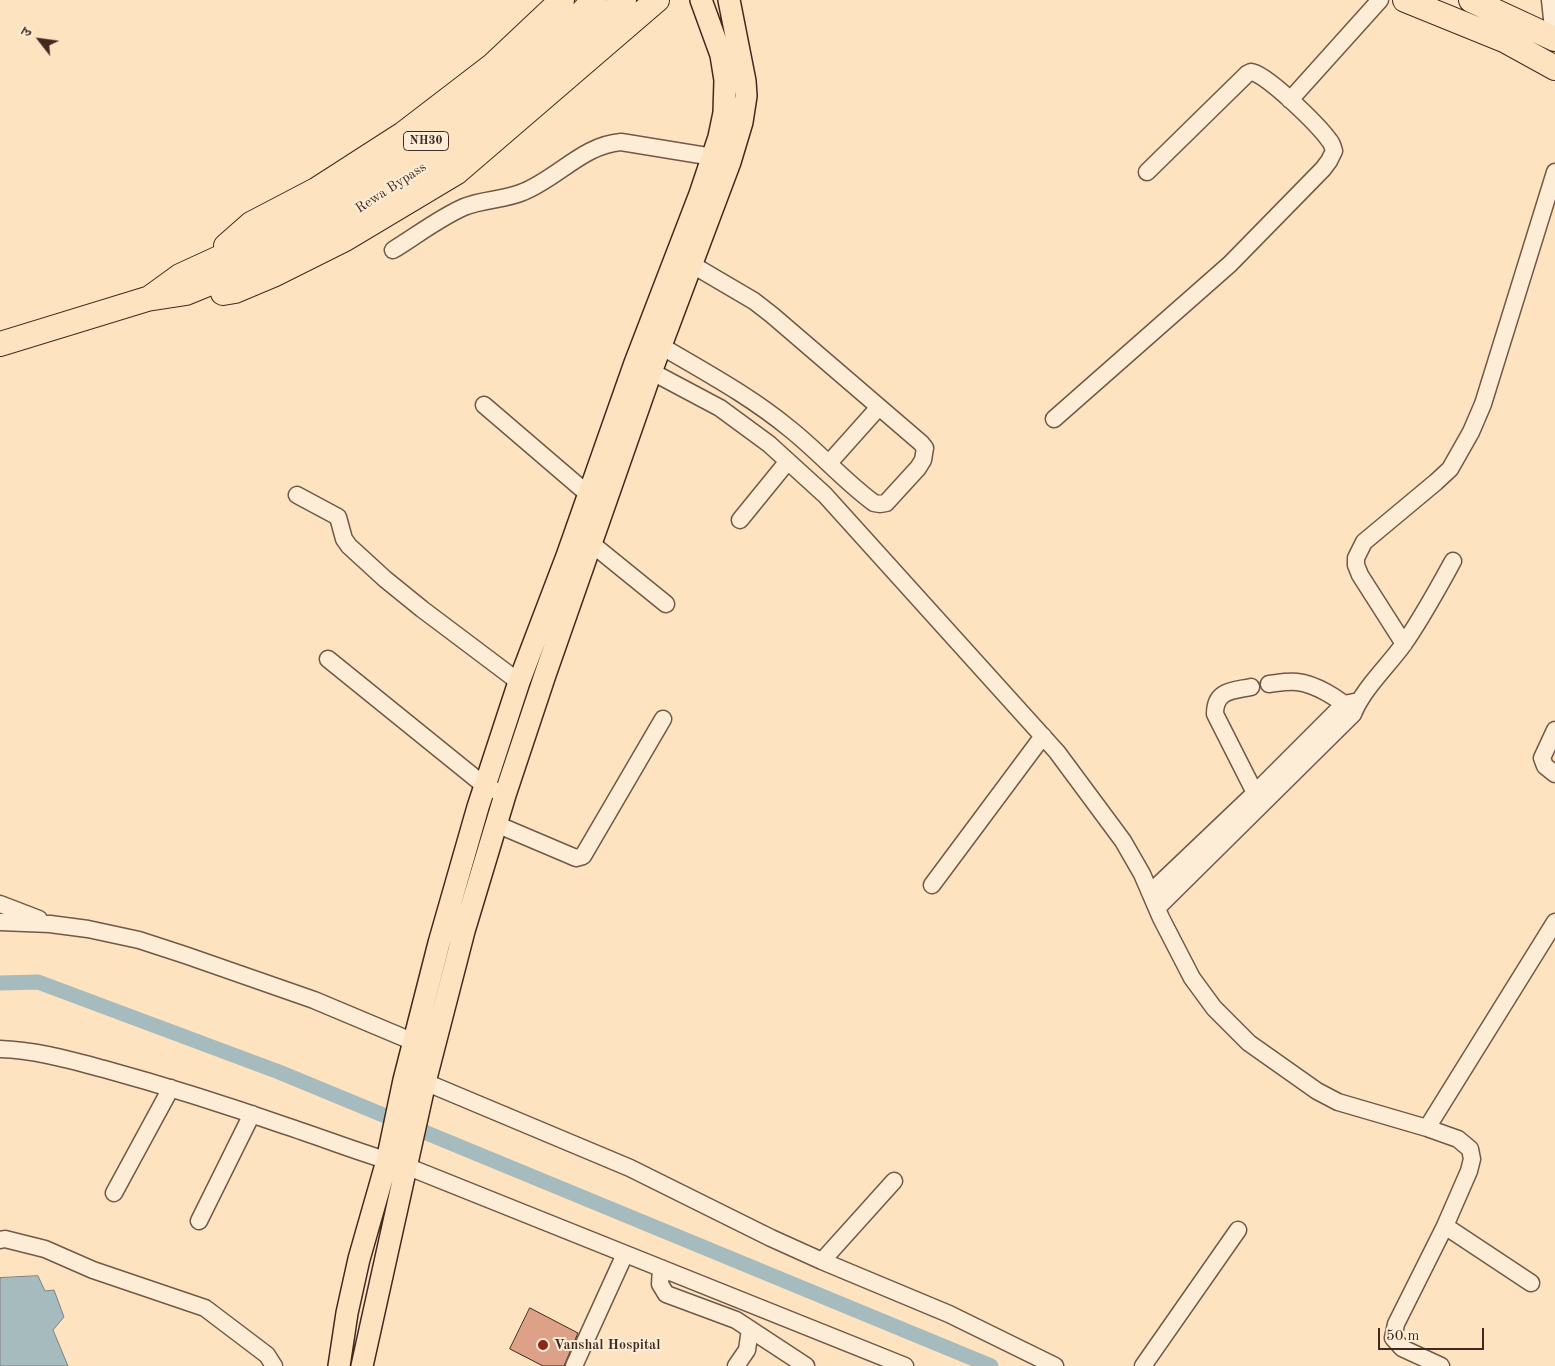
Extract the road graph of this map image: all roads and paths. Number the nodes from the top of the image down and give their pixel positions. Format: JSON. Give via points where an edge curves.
{"nodes":[{"id":1,"x":562,"y":0,"type":"edge"},
{"id":2,"x":594,"y":0,"type":"edge"},
{"id":3,"x":624,"y":0,"type":"edge"},
{"id":4,"x":657,"y":0,"type":"edge"},
{"id":5,"x":701,"y":0,"type":"edge"},
{"id":6,"x":729,"y":0,"type":"edge"},
{"id":7,"x":1380,"y":0,"type":"edge"},
{"id":8,"x":1405,"y":0,"type":"edge"},
{"id":9,"x":1471,"y":0,"type":"edge"},
{"id":10,"x":1550,"y":0,"type":"edge"},
{"id":11,"x":1555,"y":38,"type":"edge"},
{"id":12,"x":1555,"y":68,"type":"edge"},
{"id":13,"x":1290,"y":100,"type":"junction"},
{"id":14,"x":722,"y":159,"type":"junction"},
{"id":15,"x":1147,"y":172,"type":"dead end"},
{"id":16,"x":1555,"y":172,"type":"edge"},
{"id":17,"x":273,"y":244,"type":"junction"},
{"id":18,"x":393,"y":250,"type":"dead end"},
{"id":19,"x":691,"y":264,"type":"junction"},
{"id":20,"x":202,"y":266,"type":"junction"},
{"id":21,"x":186,"y":293,"type":"junction"},
{"id":22,"x":147,"y":299,"type":"junction"},
{"id":23,"x":0,"y":344,"type":"edge"},
{"id":24,"x":661,"y":346,"type":"junction"},
{"id":25,"x":643,"y":367,"type":"junction"},
{"id":26,"x":484,"y":405,"type":"dead end"},
{"id":27,"x":879,"y":406,"type":"junction"},
{"id":28,"x":1054,"y":418,"type":"dead end"},
{"id":29,"x":788,"y":461,"type":"junction"},
{"id":30,"x":829,"y":463,"type":"junction"},
{"id":31,"x":297,"y":495,"type":"dead end"},
{"id":32,"x":589,"y":495,"type":"junction"},
{"id":33,"x":740,"y":520,"type":"dead end"},
{"id":34,"x":592,"y":544,"type":"junction"},
{"id":35,"x":1453,"y":561,"type":"dead end"},
{"id":36,"x":666,"y":604,"type":"dead end"},
{"id":37,"x":1404,"y":644,"type":"junction"},
{"id":38,"x":328,"y":659,"type":"dead end"},
{"id":39,"x":519,"y":682,"type":"junction"},
{"id":40,"x":1269,"y":684,"type":"dead end"},
{"id":41,"x":1250,"y":687,"type":"dead end"},
{"id":42,"x":1352,"y":706,"type":"junction"},
{"id":43,"x":663,"y":719,"type":"dead end"},
{"id":44,"x":1555,"y":730,"type":"edge"},
{"id":45,"x":1043,"y":736,"type":"junction"},
{"id":46,"x":1555,"y":774,"type":"edge"},
{"id":47,"x":486,"y":786,"type":"junction"},
{"id":48,"x":505,"y":795,"type":"junction"},
{"id":49,"x":1259,"y":798,"type":"junction"},
{"id":50,"x":496,"y":824,"type":"junction"},
{"id":51,"x":932,"y":885,"type":"dead end"},
{"id":52,"x":1151,"y":892,"type":"junction"},
{"id":53,"x":0,"y":904,"type":"edge"},
{"id":54,"x":1157,"y":908,"type":"junction"},
{"id":55,"x":0,"y":922,"type":"edge"},
{"id":56,"x":1555,"y":922,"type":"edge"},
{"id":57,"x":50,"y":924,"type":"junction"},
{"id":58,"x":414,"y":1042,"type":"junction"},
{"id":59,"x":0,"y":1048,"type":"edge"},
{"id":60,"x":425,"y":1084,"type":"junction"},
{"id":61,"x":171,"y":1088,"type":"junction"},
{"id":62,"x":252,"y":1114,"type":"junction"},
{"id":63,"x":1427,"y":1128,"type":"junction"},
{"id":64,"x":399,"y":1154,"type":"junction"},
{"id":65,"x":894,"y":1181,"type":"dead end"},
{"id":66,"x":114,"y":1193,"type":"dead end"},
{"id":67,"x":200,"y":1221,"type":"dead end"},
{"id":68,"x":1444,"y":1226,"type":"junction"},
{"id":69,"x":1238,"y":1230,"type":"dead end"},
{"id":70,"x":2,"y":1239,"type":"edge"},
{"id":71,"x":625,"y":1254,"type":"junction"},
{"id":72,"x":822,"y":1262,"type":"junction"},
{"id":73,"x":662,"y":1268,"type":"junction"},
{"id":74,"x":1530,"y":1283,"type":"dead end"},
{"id":75,"x":750,"y":1329,"type":"junction"},
{"id":76,"x":876,"y":1361,"type":"edge"},
{"id":77,"x":274,"y":1366,"type":"edge"},
{"id":78,"x":339,"y":1366,"type":"edge"},
{"id":79,"x":362,"y":1366,"type":"edge"},
{"id":80,"x":574,"y":1366,"type":"edge"},
{"id":81,"x":736,"y":1366,"type":"edge"},
{"id":82,"x":806,"y":1366,"type":"edge"},
{"id":83,"x":905,"y":1366,"type":"edge"},
{"id":84,"x":1055,"y":1366,"type":"edge"},
{"id":85,"x":1143,"y":1366,"type":"edge"},
{"id":86,"x":1441,"y":1366,"type":"edge"}],
"edges":[{"from":1,"to":20,"type":"highway","via":[[493,65],[403,134],[316,190],[251,224]]},
{"from":2,"to":17,"type":"highway","name":"Rewa Bypass","number":"NH30","via":[[563,31],[448,126]]},
{"from":3,"to":17,"type":"highway","name":"Rewa Bypass","number":"NH30","via":[[575,46],[453,147],[394,188]]},
{"from":4,"to":21,"type":"highway","via":[[457,172],[345,238],[273,275],[235,291],[213,295]]},
{"from":5,"to":14,"type":"main road","via":[[721,56],[725,80]]},
{"from":6,"to":14,"type":"main road","via":[[746,96],[742,122]]},
{"from":7,"to":13,"type":"street"},
{"from":8,"to":12,"type":"highway","via":[[1506,41]]},
{"from":9,"to":11,"type":"highway"},
{"from":10,"to":11,"type":"street"},
{"from":13,"to":15,"type":"street","via":[[1259,74],[1246,74]]},
{"from":13,"to":28,"type":"street","via":[[1329,140],[1334,151],[1330,161],[1230,264]]},
{"from":14,"to":18,"type":"street","via":[[621,142],[609,143],[579,157],[523,192],[464,207]]},
{"from":14,"to":19,"type":"main road"},
{"from":14,"to":25,"type":"main road","via":[[674,265]]},
{"from":16,"to":37,"type":"street","via":[[1472,432],[1450,469],[1364,542],[1356,558],[1360,575]]},
{"from":17,"to":20,"type":"highway","name":"Rewa Bypass","number":"NH30"},
{"from":17,"to":21,"type":"highway","name":"Rewa Bypass","number":"NH30","via":[[235,273]]},
{"from":19,"to":24,"type":"main road"},
{"from":19,"to":27,"type":"street","via":[[754,301]]},
{"from":20,"to":22,"type":"highway","name":"Rewa Bypass","number":"NH30","via":[[180,276]]},
{"from":21,"to":22,"type":"highway","name":"Rewa Bypass","number":"NH30"},
{"from":22,"to":23,"type":"highway","name":"Rewa Bypass","number":"NH30"},
{"from":24,"to":25,"type":"main road"},
{"from":24,"to":30,"type":"street","via":[[749,398]]},
{"from":25,"to":29,"type":"street","via":[[720,408]]},
{"from":25,"to":32,"type":"main road"},
{"from":25,"to":34,"type":"main road"},
{"from":26,"to":32,"type":"street"},
{"from":27,"to":30,"type":"street"},
{"from":27,"to":30,"type":"street","via":[[925,448],[924,460],[918,468],[886,503],[880,504],[869,499]]},
{"from":29,"to":33,"type":"street"},
{"from":29,"to":45,"type":"street","via":[[825,495]]},
{"from":31,"to":39,"type":"street","via":[[338,517],[349,546],[385,579]]},
{"from":32,"to":39,"type":"main road"},
{"from":34,"to":36,"type":"street"},
{"from":34,"to":48,"type":"main road"},
{"from":35,"to":37,"type":"street"},
{"from":37,"to":42,"type":"street"},
{"from":38,"to":47,"type":"street"},
{"from":39,"to":47,"type":"main road"},
{"from":40,"to":42,"type":"street","via":[[1299,682]]},
{"from":41,"to":49,"type":"street","via":[[1221,696],[1215,714]]},
{"from":42,"to":49,"type":"street"},
{"from":43,"to":50,"type":"street","via":[[583,856],[576,858]]},
{"from":44,"to":46,"type":"street","via":[[1542,758],[1545,766]]},
{"from":45,"to":51,"type":"street"},
{"from":45,"to":52,"type":"street","via":[[1123,841]]},
{"from":47,"to":48,"type":"street"},
{"from":47,"to":58,"type":"main road","via":[[439,943]]},
{"from":48,"to":50,"type":"main road"},
{"from":49,"to":52,"type":"street"},
{"from":49,"to":54,"type":"street"},
{"from":50,"to":60,"type":"main road","via":[[464,931]]},
{"from":52,"to":54,"type":"street"},
{"from":53,"to":57,"type":"street"},
{"from":54,"to":63,"type":"street","via":[[1192,978],[1214,1008],[1249,1043],[1316,1092],[1338,1102]]},
{"from":55,"to":57,"type":"street"},
{"from":56,"to":63,"type":"street"},
{"from":57,"to":58,"type":"street","via":[[139,940],[185,954],[314,1000]]},
{"from":58,"to":64,"type":"main road","via":[[404,1080]]},
{"from":59,"to":61,"type":"street","via":[[62,1058]]},
{"from":60,"to":64,"type":"main road"},
{"from":60,"to":72,"type":"street","via":[[630,1168]]},
{"from":61,"to":62,"type":"street"},
{"from":61,"to":66,"type":"street"},
{"from":62,"to":64,"type":"street"},
{"from":62,"to":67,"type":"street"},
{"from":63,"to":68,"type":"street","via":[[1458,1139],[1472,1154],[1469,1170]]},
{"from":64,"to":71,"type":"street"},
{"from":64,"to":78,"type":"main road","via":[[359,1259]]},
{"from":64,"to":79,"type":"main road"},
{"from":65,"to":72,"type":"street"},
{"from":68,"to":74,"type":"street"},
{"from":68,"to":86,"type":"street","via":[[1396,1324],[1393,1338],[1402,1348]]},
{"from":69,"to":85,"type":"street"},
{"from":70,"to":77,"type":"street","via":[[46,1249],[93,1270],[206,1308],[267,1355]]},
{"from":71,"to":73,"type":"street"},
{"from":71,"to":80,"type":"street"},
{"from":72,"to":84,"type":"street","via":[[949,1314]]},
{"from":73,"to":75,"type":"street","via":[[660,1284],[666,1294],[736,1320]]},
{"from":73,"to":76,"type":"street"},
{"from":75,"to":81,"type":"street","via":[[747,1350]]},
{"from":75,"to":82,"type":"street"},
{"from":76,"to":83,"type":"street"}]}
